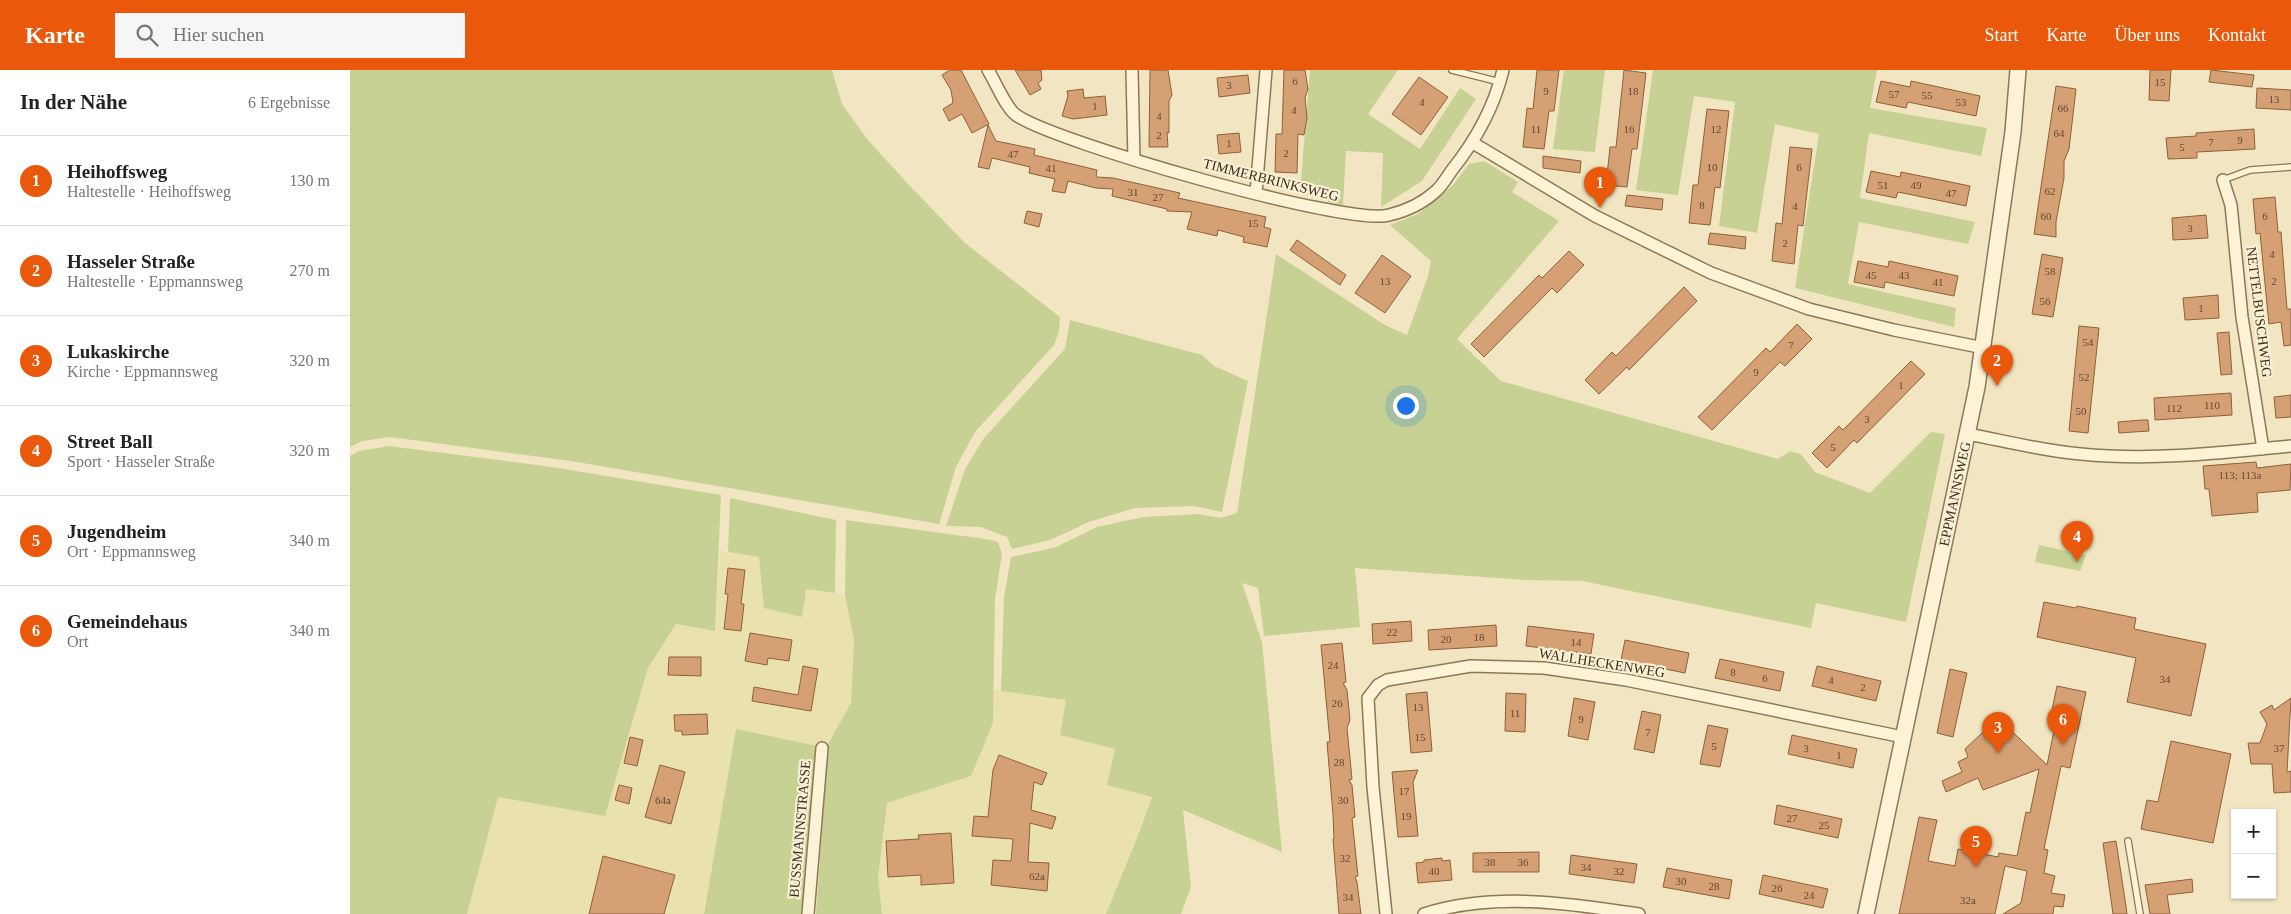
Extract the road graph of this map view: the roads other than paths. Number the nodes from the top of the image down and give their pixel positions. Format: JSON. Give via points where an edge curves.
{"nodes":[{"id":1,"x":988,"y":70,"type":"edge"},
{"id":2,"x":1132,"y":70,"type":"edge"},
{"id":3,"x":1266,"y":70,"type":"edge"},
{"id":4,"x":1452,"y":70,"type":"edge"},
{"id":5,"x":1502,"y":70,"type":"edge"},
{"id":6,"x":2018,"y":70,"type":"edge"},
{"id":7,"x":1500,"y":82,"type":"junction"},
{"id":8,"x":1473,"y":143,"type":"junction"},
{"id":9,"x":1134,"y":160,"type":"junction"},
{"id":10,"x":2291,"y":167,"type":"edge"},
{"id":11,"x":2222,"y":180,"type":"joint"},
{"id":12,"x":1256,"y":193,"type":"junction"},
{"id":13,"x":1984,"y":348,"type":"junction"},
{"id":14,"x":1968,"y":434,"type":"junction"},
{"id":15,"x":2291,"y":446,"type":"edge"},
{"id":16,"x":2263,"y":449,"type":"junction"},
{"id":17,"x":1903,"y":737,"type":"junction"},
{"id":18,"x":822,"y":748,"type":"dead end"},
{"id":19,"x":2128,"y":841,"type":"dead end"},
{"id":20,"x":808,"y":914,"type":"edge"},
{"id":21,"x":1386,"y":914,"type":"edge"},
{"id":22,"x":1424,"y":914,"type":"edge"},
{"id":23,"x":1639,"y":914,"type":"edge"},
{"id":24,"x":1866,"y":914,"type":"edge"},
{"id":25,"x":2140,"y":914,"type":"edge"}],
"edges":[{"from":1,"to":9,"type":"street","name":"TIMMERBRINKSWEG","via":[[1014,114],[1042,129]]},
{"from":2,"to":9,"type":"street"},
{"from":3,"to":12,"type":"street"},
{"from":4,"to":7,"type":"lane"},
{"from":5,"to":7,"type":"street","name":"TIMMERBRINKSWEG"},
{"from":6,"to":13,"type":"street","name":"EPPMANNSWEG","via":[[2012,142]]},
{"from":7,"to":8,"type":"street","name":"TIMMERBRINKSWEG"},
{"from":8,"to":12,"type":"street","name":"TIMMERBRINKSWEG","via":[[1437,191],[1417,205],[1388,216],[1338,212]]},
{"from":8,"to":13,"type":"street","via":[[1594,216],[1711,273],[1808,309]]},
{"from":9,"to":12,"type":"street","name":"TIMMERBRINKSWEG"},
{"from":10,"to":11,"type":"lane","via":[[2250,170]]},
{"from":11,"to":16,"type":"street","name":"NETTELBUSCHWEG","via":[[2231,205],[2242,316]]},
{"from":13,"to":14,"type":"street","name":"EPPMANNSWEG"},
{"from":14,"to":16,"type":"street","via":[[2079,454],[2121,457]]},
{"from":14,"to":17,"type":"street","name":"EPPMANNSWEG"},
{"from":15,"to":16,"type":"street"},
{"from":17,"to":21,"type":"street","name":"WALLHECKENWEG","via":[[1626,680],[1544,668],[1471,666],[1387,680],[1378,685],[1368,698]]},
{"from":17,"to":24,"type":"street","name":"EPPMANNSWEG"},
{"from":18,"to":20,"type":"street","name":"BUSSMANNSTRASSE"},
{"from":19,"to":25,"type":"lane"},
{"from":22,"to":23,"type":"street","via":[[1465,904],[1518,901],[1581,905]]}]}
